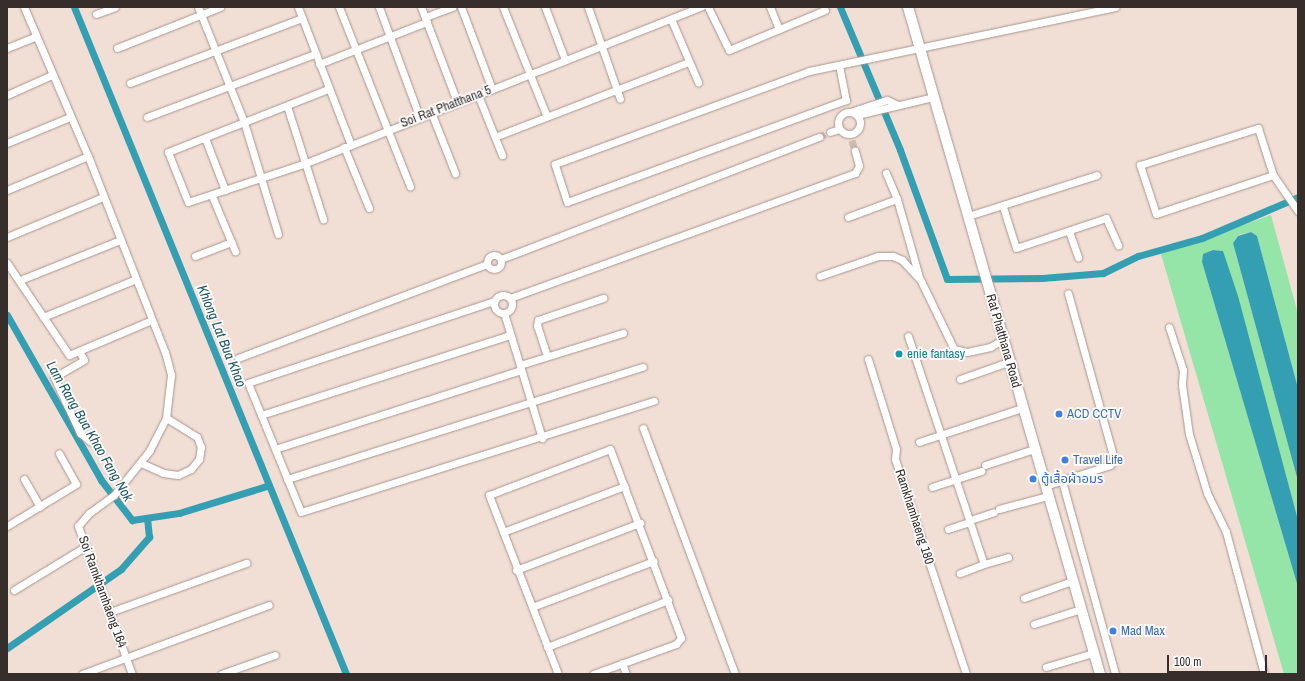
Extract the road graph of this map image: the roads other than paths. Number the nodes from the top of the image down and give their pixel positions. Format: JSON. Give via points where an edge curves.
{"nodes":[{"id":1,"x":24,"y":7,"type":"edge"},
{"id":2,"x":115,"y":7,"type":"edge"},
{"id":3,"x":220,"y":7,"type":"edge"},
{"id":4,"x":298,"y":7,"type":"edge"},
{"id":5,"x":339,"y":7,"type":"edge"},
{"id":6,"x":379,"y":7,"type":"edge"},
{"id":7,"x":422,"y":7,"type":"edge"},
{"id":8,"x":452,"y":7,"type":"edge"},
{"id":9,"x":461,"y":7,"type":"edge"},
{"id":10,"x":503,"y":7,"type":"edge"},
{"id":11,"x":545,"y":7,"type":"edge"},
{"id":12,"x":588,"y":7,"type":"edge"},
{"id":13,"x":701,"y":7,"type":"edge"},
{"id":14,"x":708,"y":7,"type":"edge"},
{"id":15,"x":770,"y":7,"type":"edge"},
{"id":16,"x":908,"y":7,"type":"edge"},
{"id":17,"x":1115,"y":7,"type":"edge"},
{"id":18,"x":200,"y":10,"type":"edge"},
{"id":19,"x":825,"y":10,"type":"dead end"},
{"id":20,"x":96,"y":14,"type":"dead end"},
{"id":21,"x":302,"y":18,"type":"junction"},
{"id":22,"x":426,"y":19,"type":"junction"},
{"id":23,"x":672,"y":19,"type":"junction"},
{"id":24,"x":780,"y":29,"type":"junction"},
{"id":25,"x":36,"y":36,"type":"junction"},
{"id":26,"x":390,"y":37,"type":"junction"},
{"id":27,"x":601,"y":47,"type":"junction"},
{"id":28,"x":7,"y":48,"type":"edge"},
{"id":29,"x":117,"y":48,"type":"dead end"},
{"id":30,"x":216,"y":49,"type":"junction"},
{"id":31,"x":920,"y":49,"type":"junction"},
{"id":32,"x":355,"y":50,"type":"junction"},
{"id":33,"x":315,"y":54,"type":"junction"},
{"id":34,"x":565,"y":60,"type":"junction"},
{"id":35,"x":690,"y":62,"type":"junction"},
{"id":36,"x":319,"y":64,"type":"junction"},
{"id":37,"x":839,"y":65,"type":"junction"},
{"id":38,"x":52,"y":74,"type":"junction"},
{"id":39,"x":529,"y":74,"type":"junction"},
{"id":40,"x":698,"y":82,"type":"dead end"},
{"id":41,"x":130,"y":83,"type":"dead end"},
{"id":42,"x":230,"y":87,"type":"junction"},
{"id":43,"x":328,"y":89,"type":"junction"},
{"id":44,"x":492,"y":89,"type":"junction"},
{"id":45,"x":618,"y":90,"type":"junction"},
{"id":46,"x":7,"y":95,"type":"edge"},
{"id":47,"x":478,"y":95,"type":"junction"},
{"id":48,"x":933,"y":97,"type":"junction"},
{"id":49,"x":620,"y":99,"type":"dead end"},
{"id":50,"x":457,"y":102,"type":"junction"},
{"id":51,"x":287,"y":106,"type":"junction"},
{"id":52,"x":895,"y":106,"type":"junction"},
{"id":53,"x":431,"y":112,"type":"junction"},
{"id":54,"x":850,"y":112,"type":"junction"},
{"id":55,"x":857,"y":115,"type":"junction"},
{"id":56,"x":419,"y":116,"type":"junction"},
{"id":57,"x":70,"y":117,"type":"junction"},
{"id":58,"x":147,"y":117,"type":"dead end"},
{"id":59,"x":547,"y":117,"type":"junction"},
{"id":60,"x":244,"y":122,"type":"junction"},
{"id":61,"x":839,"y":129,"type":"junction"},
{"id":62,"x":385,"y":130,"type":"junction"},
{"id":63,"x":830,"y":132,"type":"tunnel mouth"},
{"id":64,"x":497,"y":136,"type":"junction"},
{"id":65,"x":819,"y":137,"type":"tunnel mouth"},
{"id":66,"x":205,"y":138,"type":"junction"},
{"id":67,"x":7,"y":143,"type":"edge"},
{"id":68,"x":347,"y":146,"type":"junction"},
{"id":69,"x":855,"y":152,"type":"tunnel mouth"},
{"id":70,"x":502,"y":155,"type":"dead end"},
{"id":71,"x":88,"y":156,"type":"junction"},
{"id":72,"x":306,"y":163,"type":"junction"},
{"id":73,"x":456,"y":173,"type":"dead end"},
{"id":74,"x":886,"y":173,"type":"dead end"},
{"id":75,"x":1097,"y":175,"type":"dead end"},
{"id":76,"x":1274,"y":175,"type":"junction"},
{"id":77,"x":262,"y":178,"type":"junction"},
{"id":78,"x":410,"y":186,"type":"dead end"},
{"id":79,"x":7,"y":190,"type":"edge"},
{"id":80,"x":225,"y":190,"type":"junction"},
{"id":81,"x":212,"y":196,"type":"junction"},
{"id":82,"x":103,"y":197,"type":"junction"},
{"id":83,"x":897,"y":199,"type":"junction"},
{"id":84,"x":1003,"y":207,"type":"junction"},
{"id":85,"x":369,"y":208,"type":"dead end"},
{"id":86,"x":1295,"y":209,"type":"edge"},
{"id":87,"x":968,"y":216,"type":"junction"},
{"id":88,"x":848,"y":217,"type":"dead end"},
{"id":89,"x":323,"y":219,"type":"dead end"},
{"id":90,"x":1069,"y":231,"type":"junction"},
{"id":91,"x":278,"y":234,"type":"dead end"},
{"id":92,"x":7,"y":237,"type":"edge"},
{"id":93,"x":120,"y":240,"type":"junction"},
{"id":94,"x":231,"y":242,"type":"junction"},
{"id":95,"x":1118,"y":245,"type":"dead end"},
{"id":96,"x":235,"y":251,"type":"dead end"},
{"id":97,"x":194,"y":256,"type":"dead end"},
{"id":98,"x":1078,"y":257,"type":"dead end"},
{"id":99,"x":7,"y":263,"type":"edge"},
{"id":100,"x":820,"y":276,"type":"dead end"},
{"id":101,"x":136,"y":279,"type":"junction"},
{"id":102,"x":920,"y":279,"type":"junction"},
{"id":103,"x":20,"y":280,"type":"junction"},
{"id":104,"x":1068,"y":293,"type":"dead end"},
{"id":105,"x":510,"y":298,"type":"junction"},
{"id":106,"x":603,"y":298,"type":"dead end"},
{"id":107,"x":494,"y":301,"type":"junction"},
{"id":108,"x":504,"y":313,"type":"junction"},
{"id":109,"x":43,"y":316,"type":"junction"},
{"id":110,"x":152,"y":320,"type":"junction"},
{"id":111,"x":1169,"y":327,"type":"dead end"},
{"id":112,"x":623,"y":332,"type":"dead end"},
{"id":113,"x":510,"y":335,"type":"junction"},
{"id":114,"x":908,"y":336,"type":"dead end"},
{"id":115,"x":1002,"y":340,"type":"junction"},
{"id":116,"x":79,"y":351,"type":"junction"},
{"id":117,"x":547,"y":356,"type":"junction"},
{"id":118,"x":238,"y":358,"type":"dead end"},
{"id":119,"x":868,"y":359,"type":"dead end"},
{"id":120,"x":1008,"y":362,"type":"junction"},
{"id":121,"x":642,"y":367,"type":"dead end"},
{"id":122,"x":520,"y":368,"type":"junction"},
{"id":123,"x":960,"y":379,"type":"dead end"},
{"id":124,"x":654,"y":402,"type":"dead end"},
{"id":125,"x":532,"y":404,"type":"junction"},
{"id":126,"x":1022,"y":408,"type":"junction"},
{"id":127,"x":261,"y":415,"type":"junction"},
{"id":128,"x":166,"y":418,"type":"junction"},
{"id":129,"x":643,"y":428,"type":"dead end"},
{"id":130,"x":942,"y":434,"type":"junction"},
{"id":131,"x":542,"y":438,"type":"junction"},
{"id":132,"x":91,"y":442,"type":"dead end"},
{"id":133,"x":919,"y":442,"type":"dead end"},
{"id":134,"x":275,"y":449,"type":"junction"},
{"id":135,"x":1034,"y":449,"type":"junction"},
{"id":136,"x":59,"y":453,"type":"dead end"},
{"id":137,"x":141,"y":462,"type":"junction"},
{"id":138,"x":24,"y":479,"type":"dead end"},
{"id":139,"x":287,"y":479,"type":"junction"},
{"id":140,"x":957,"y":479,"type":"junction"},
{"id":141,"x":1062,"y":481,"type":"junction"},
{"id":142,"x":625,"y":486,"type":"junction"},
{"id":143,"x":932,"y":487,"type":"dead end"},
{"id":144,"x":1046,"y":491,"type":"junction"},
{"id":145,"x":40,"y":507,"type":"junction"},
{"id":146,"x":970,"y":521,"type":"junction"},
{"id":147,"x":640,"y":523,"type":"junction"},
{"id":148,"x":7,"y":526,"type":"edge"},
{"id":149,"x":948,"y":529,"type":"dead end"},
{"id":150,"x":503,"y":532,"type":"junction"},
{"id":151,"x":86,"y":546,"type":"junction"},
{"id":152,"x":1008,"y":557,"type":"dead end"},
{"id":153,"x":654,"y":561,"type":"junction"},
{"id":154,"x":246,"y":563,"type":"dead end"},
{"id":155,"x":984,"y":564,"type":"junction"},
{"id":156,"x":516,"y":570,"type":"junction"},
{"id":157,"x":960,"y":573,"type":"dead end"},
{"id":158,"x":1072,"y":581,"type":"junction"},
{"id":159,"x":14,"y":590,"type":"dead end"},
{"id":160,"x":1024,"y":598,"type":"dead end"},
{"id":161,"x":668,"y":600,"type":"junction"},
{"id":162,"x":269,"y":605,"type":"dead end"},
{"id":163,"x":532,"y":607,"type":"junction"},
{"id":164,"x":1081,"y":609,"type":"junction"},
{"id":165,"x":110,"y":612,"type":"junction"},
{"id":166,"x":1034,"y":624,"type":"dead end"},
{"id":167,"x":547,"y":647,"type":"junction"},
{"id":168,"x":1093,"y":653,"type":"junction"},
{"id":169,"x":275,"y":655,"type":"dead end"},
{"id":170,"x":126,"y":658,"type":"junction"},
{"id":171,"x":622,"y":663,"type":"junction"},
{"id":172,"x":1046,"y":667,"type":"dead end"},
{"id":173,"x":82,"y":674,"type":"edge"},
{"id":174,"x":132,"y":674,"type":"edge"},
{"id":175,"x":221,"y":674,"type":"edge"},
{"id":176,"x":558,"y":674,"type":"edge"},
{"id":177,"x":593,"y":674,"type":"edge"},
{"id":178,"x":626,"y":674,"type":"edge"},
{"id":179,"x":735,"y":674,"type":"edge"},
{"id":180,"x":966,"y":674,"type":"edge"},
{"id":181,"x":1100,"y":674,"type":"edge"},
{"id":182,"x":1115,"y":674,"type":"edge"},
{"id":183,"x":1264,"y":674,"type":"edge"}],
"edges":[{"from":1,"to":25,"type":"street"},
{"from":2,"to":20,"type":"street"},
{"from":3,"to":18,"type":"street"},
{"from":4,"to":21,"type":"street"},
{"from":5,"to":32,"type":"street"},
{"from":6,"to":26,"type":"street"},
{"from":7,"to":22,"type":"street"},
{"from":8,"to":22,"type":"street"},
{"from":9,"to":44,"type":"street"},
{"from":10,"to":39,"type":"street"},
{"from":11,"to":34,"type":"street"},
{"from":12,"to":27,"type":"street"},
{"from":13,"to":23,"type":"street","name":"Soi Rat Phatthana 5"},
{"from":14,"to":24,"type":"street","via":[[727,49]]},
{"from":15,"to":24,"type":"street"},
{"from":16,"to":31,"type":"street","name":"Rat Phatthana Road"},
{"from":17,"to":31,"type":"street"},
{"from":18,"to":29,"type":"street"},
{"from":18,"to":30,"type":"street"},
{"from":19,"to":24,"type":"street"},
{"from":21,"to":30,"type":"street"},
{"from":21,"to":33,"type":"street"},
{"from":22,"to":26,"type":"street"},
{"from":22,"to":50,"type":"street"},
{"from":23,"to":27,"type":"street","name":"Soi Rat Phatthana 5"},
{"from":23,"to":35,"type":"street"},
{"from":25,"to":28,"type":"street"},
{"from":25,"to":38,"type":"street"},
{"from":26,"to":32,"type":"street"},
{"from":26,"to":56,"type":"street"},
{"from":27,"to":34,"type":"street","name":"Soi Rat Phatthana 5"},
{"from":27,"to":45,"type":"street"},
{"from":30,"to":41,"type":"street"},
{"from":30,"to":42,"type":"street"},
{"from":31,"to":37,"type":"street"},
{"from":31,"to":48,"type":"street","name":"Rat Phatthana Road"},
{"from":32,"to":36,"type":"street"},
{"from":32,"to":62,"type":"street"},
{"from":33,"to":36,"type":"street"},
{"from":33,"to":42,"type":"street"},
{"from":34,"to":39,"type":"street","name":"Soi Rat Phatthana 5"},
{"from":35,"to":40,"type":"street"},
{"from":35,"to":45,"type":"street"},
{"from":36,"to":43,"type":"street"},
{"from":37,"to":37,"type":"street","via":[[809,71],[555,164],[567,202],[846,100]]},
{"from":38,"to":46,"type":"street"},
{"from":38,"to":57,"type":"street"},
{"from":39,"to":44,"type":"street","name":"Soi Rat Phatthana 5"},
{"from":39,"to":59,"type":"street"},
{"from":42,"to":58,"type":"street"},
{"from":42,"to":60,"type":"street"},
{"from":43,"to":51,"type":"street"},
{"from":43,"to":68,"type":"street"},
{"from":44,"to":47,"type":"street","name":"Soi Rat Phatthana 5"},
{"from":45,"to":49,"type":"street"},
{"from":45,"to":59,"type":"street"},
{"from":47,"to":50,"type":"street","name":"Soi Rat Phatthana 5"},
{"from":47,"to":64,"type":"street"},
{"from":48,"to":52,"type":"street"},
{"from":48,"to":87,"type":"street","name":"Rat Phatthana Road"},
{"from":50,"to":53,"type":"street","name":"Soi Rat Phatthana 5"},
{"from":51,"to":60,"type":"street"},
{"from":51,"to":72,"type":"street"},
{"from":52,"to":54,"type":"street","via":[[887,100]]},
{"from":52,"to":55,"type":"street"},
{"from":53,"to":56,"type":"street","name":"Soi Rat Phatthana 5"},
{"from":53,"to":73,"type":"street"},
{"from":54,"to":55,"type":"street"},
{"from":54,"to":61,"type":"street","via":[[842,114],[837,121]]},
{"from":55,"to":61,"type":"street","via":[[861,123],[858,131],[851,137]]},
{"from":56,"to":62,"type":"street","name":"Soi Rat Phatthana 5"},
{"from":57,"to":67,"type":"street"},
{"from":57,"to":71,"type":"street"},
{"from":59,"to":64,"type":"street"},
{"from":60,"to":66,"type":"street"},
{"from":60,"to":77,"type":"street"},
{"from":61,"to":63,"type":"street"},
{"from":62,"to":68,"type":"street","name":"Soi Rat Phatthana 5"},
{"from":62,"to":78,"type":"street"},
{"from":64,"to":70,"type":"street"},
{"from":65,"to":118,"type":"street","via":[[501,259],[500,268],[495,270],[487,264]]},
{"from":66,"to":80,"type":"street"},
{"from":66,"to":81,"type":"street","name":"Soi Rat Phatthana 5","via":[[167,152],[189,203]]},
{"from":68,"to":72,"type":"street","name":"Soi Rat Phatthana 5"},
{"from":68,"to":85,"type":"street"},
{"from":69,"to":105,"type":"street","via":[[859,166],[855,173]]},
{"from":71,"to":79,"type":"street"},
{"from":71,"to":82,"type":"street"},
{"from":72,"to":77,"type":"street","name":"Soi Rat Phatthana 5"},
{"from":72,"to":89,"type":"street"},
{"from":74,"to":83,"type":"street"},
{"from":75,"to":84,"type":"street"},
{"from":76,"to":76,"type":"street","via":[[1155,213],[1141,163],[1258,128]]},
{"from":76,"to":86,"type":"street"},
{"from":77,"to":80,"type":"street","name":"Soi Rat Phatthana 5"},
{"from":77,"to":91,"type":"street"},
{"from":80,"to":81,"type":"street","name":"Soi Rat Phatthana 5"},
{"from":81,"to":94,"type":"street"},
{"from":82,"to":92,"type":"street"},
{"from":82,"to":93,"type":"street"},
{"from":83,"to":88,"type":"street"},
{"from":83,"to":102,"type":"street"},
{"from":84,"to":87,"type":"street"},
{"from":84,"to":90,"type":"street","via":[[1016,248]]},
{"from":87,"to":115,"type":"street","name":"Rat Phatthana Road"},
{"from":90,"to":95,"type":"street","via":[[1107,218]]},
{"from":90,"to":98,"type":"street"},
{"from":93,"to":101,"type":"street"},
{"from":93,"to":103,"type":"street"},
{"from":94,"to":96,"type":"street"},
{"from":94,"to":97,"type":"street"},
{"from":99,"to":103,"type":"street"},
{"from":100,"to":102,"type":"street","via":[[886,256],[902,260]]},
{"from":101,"to":109,"type":"street"},
{"from":101,"to":110,"type":"street"},
{"from":102,"to":115,"type":"street","via":[[954,349],[967,352],[990,347]]},
{"from":103,"to":109,"type":"street"},
{"from":104,"to":141,"type":"street","via":[[1114,459],[1110,465]]},
{"from":105,"to":107,"type":"street","via":[[501,295]]},
{"from":105,"to":108,"type":"street","via":[[511,308]]},
{"from":106,"to":117,"type":"street","via":[[538,320],[536,326]]},
{"from":107,"to":108,"type":"street","via":[[498,312]]},
{"from":107,"to":127,"type":"street","via":[[248,382]]},
{"from":108,"to":113,"type":"street"},
{"from":109,"to":116,"type":"street","via":[[68,355]]},
{"from":110,"to":116,"type":"street"},
{"from":110,"to":128,"type":"street","via":[[171,375]]},
{"from":111,"to":183,"type":"street","via":[[1183,370],[1182,385],[1189,434],[1206,493],[1226,532]]},
{"from":112,"to":117,"type":"street"},
{"from":113,"to":122,"type":"street"},
{"from":113,"to":127,"type":"street"},
{"from":114,"to":130,"type":"street"},
{"from":115,"to":120,"type":"street","name":"Rat Phatthana Road"},
{"from":116,"to":132,"type":"street","via":[[84,360],[54,377],[80,433]]},
{"from":117,"to":122,"type":"street"},
{"from":119,"to":180,"type":"street","name":"Ramkhamhaeng 180","via":[[896,449],[895,459]]},
{"from":120,"to":123,"type":"street"},
{"from":120,"to":126,"type":"street","name":"Rat Phatthana Road"},
{"from":121,"to":125,"type":"street"},
{"from":122,"to":125,"type":"street"},
{"from":122,"to":134,"type":"street"},
{"from":124,"to":131,"type":"street"},
{"from":125,"to":131,"type":"street"},
{"from":125,"to":139,"type":"street"},
{"from":126,"to":130,"type":"street"},
{"from":126,"to":135,"type":"street","name":"Rat Phatthana Road"},
{"from":127,"to":134,"type":"street"},
{"from":128,"to":137,"type":"street"},
{"from":128,"to":137,"type":"street","via":[[197,437],[201,447],[199,459],[191,469],[178,475],[163,474]]},
{"from":129,"to":179,"type":"street"},
{"from":130,"to":133,"type":"street"},
{"from":130,"to":140,"type":"street"},
{"from":131,"to":139,"type":"street","via":[[303,512]]},
{"from":134,"to":139,"type":"street"},
{"from":135,"to":140,"type":"street"},
{"from":135,"to":144,"type":"street","name":"Rat Phatthana Road"},
{"from":136,"to":145,"type":"street","via":[[76,484]]},
{"from":137,"to":151,"type":"street","name":"Soi Ramkhamhaeng 164","via":[[111,497],[89,512],[78,526]]},
{"from":138,"to":145,"type":"street"},
{"from":140,"to":143,"type":"street"},
{"from":140,"to":146,"type":"street"},
{"from":141,"to":144,"type":"street"},
{"from":141,"to":182,"type":"street"},
{"from":142,"to":147,"type":"street"},
{"from":142,"to":150,"type":"street"},
{"from":142,"to":150,"type":"street","via":[[610,449],[489,495]]},
{"from":144,"to":146,"type":"street"},
{"from":144,"to":158,"type":"street","name":"Rat Phatthana Road"},
{"from":145,"to":148,"type":"street"},
{"from":146,"to":149,"type":"street"},
{"from":146,"to":155,"type":"street"},
{"from":147,"to":153,"type":"street"},
{"from":147,"to":156,"type":"street"},
{"from":150,"to":156,"type":"street"},
{"from":151,"to":159,"type":"street"},
{"from":151,"to":165,"type":"street","name":"Soi Ramkhamhaeng 164"},
{"from":152,"to":155,"type":"street"},
{"from":153,"to":161,"type":"street"},
{"from":153,"to":163,"type":"street"},
{"from":154,"to":165,"type":"street"},
{"from":155,"to":157,"type":"street"},
{"from":156,"to":163,"type":"street"},
{"from":158,"to":160,"type":"street"},
{"from":158,"to":164,"type":"street","name":"Rat Phatthana Road"},
{"from":161,"to":167,"type":"street"},
{"from":161,"to":171,"type":"street","via":[[679,642]]},
{"from":162,"to":170,"type":"street"},
{"from":163,"to":167,"type":"street"},
{"from":164,"to":166,"type":"street"},
{"from":164,"to":168,"type":"street","name":"Rat Phatthana Road"},
{"from":165,"to":170,"type":"street","name":"Soi Ramkhamhaeng 164"},
{"from":167,"to":176,"type":"street"},
{"from":168,"to":172,"type":"street"},
{"from":168,"to":181,"type":"street","name":"Rat Phatthana Road"},
{"from":169,"to":175,"type":"street"},
{"from":170,"to":173,"type":"street"},
{"from":170,"to":174,"type":"street","name":"Soi Ramkhamhaeng 164"},
{"from":171,"to":177,"type":"street"},
{"from":171,"to":178,"type":"street"}]}
